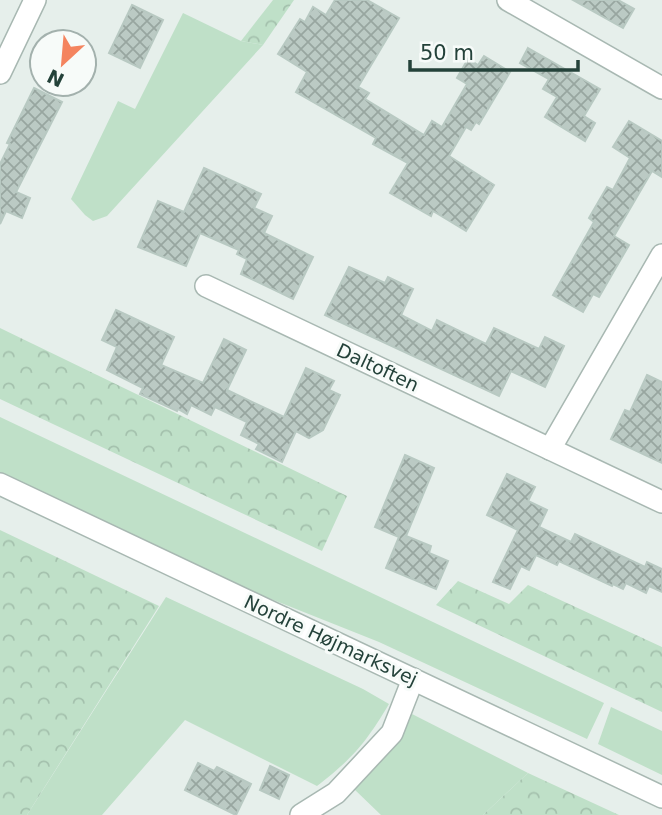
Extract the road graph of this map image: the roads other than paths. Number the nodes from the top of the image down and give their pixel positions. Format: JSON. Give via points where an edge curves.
{"nodes":[{"id":1,"x":35,"y":0,"type":"edge"},
{"id":2,"x":508,"y":0,"type":"edge"},
{"id":3,"x":0,"y":73,"type":"edge"},
{"id":4,"x":662,"y":88,"type":"edge"},
{"id":5,"x":662,"y":255,"type":"edge"},
{"id":6,"x":206,"y":286,"type":"dead end"},
{"id":7,"x":550,"y":449,"type":"junction"},
{"id":8,"x":0,"y":484,"type":"edge"},
{"id":9,"x":662,"y":502,"type":"edge"},
{"id":10,"x":413,"y":679,"type":"junction"},
{"id":11,"x":662,"y":797,"type":"edge"},
{"id":12,"x":301,"y":815,"type":"edge"}],
"edges":[{"from":1,"to":3,"type":"street"},
{"from":2,"to":4,"type":"street"},
{"from":5,"to":7,"type":"street"},
{"from":6,"to":7,"type":"street","name":"Daltoften"},
{"from":7,"to":9,"type":"street","name":"Daltoften"},
{"from":8,"to":10,"type":"street","name":"Nordre Højmarksvej"},
{"from":10,"to":11,"type":"street","name":"Nordre Højmarksvej"},
{"from":10,"to":12,"type":"street","via":[[392,733],[336,793]]}]}
